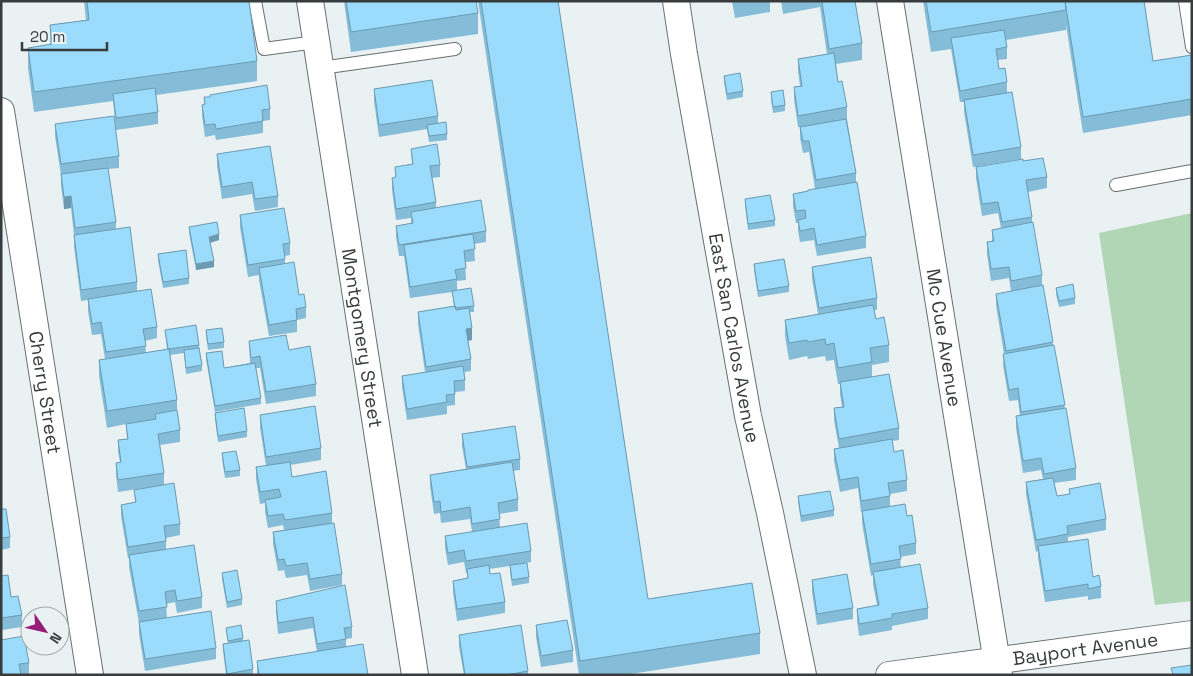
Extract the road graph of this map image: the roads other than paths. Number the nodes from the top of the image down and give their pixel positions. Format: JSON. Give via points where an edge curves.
{"nodes":[{"id":1,"x":255,"y":1,"type":"edge"},
{"id":2,"x":310,"y":1,"type":"edge"},
{"id":3,"x":676,"y":1,"type":"edge"},
{"id":4,"x":890,"y":1,"type":"edge"},
{"id":5,"x":1185,"y":1,"type":"edge"},
{"id":6,"x":316,"y":42,"type":"junction"},
{"id":7,"x":1192,"y":47,"type":"edge"},
{"id":8,"x":455,"y":49,"type":"dead end"},
{"id":9,"x":321,"y":68,"type":"junction"},
{"id":10,"x":1,"y":111,"type":"edge"},
{"id":11,"x":1192,"y":171,"type":"edge"},
{"id":12,"x":1116,"y":185,"type":"dead end"},
{"id":13,"x":1192,"y":634,"type":"edge"},
{"id":14,"x":998,"y":667,"type":"edge"},
{"id":15,"x":90,"y":675,"type":"edge"},
{"id":16,"x":415,"y":675,"type":"edge"},
{"id":17,"x":802,"y":675,"type":"edge"},
{"id":18,"x":888,"y":675,"type":"edge"}],
"edges":[{"from":1,"to":6,"type":"lane","via":[[264,49]]},
{"from":2,"to":6,"type":"street","name":"Montgomery Street"},
{"from":3,"to":17,"type":"street","name":"East San Carlos Avenue","via":[[748,416]]},
{"from":4,"to":14,"type":"street","name":"Mc Cue Avenue"},
{"from":5,"to":7,"type":"lane"},
{"from":6,"to":9,"type":"street","name":"Montgomery Street"},
{"from":8,"to":9,"type":"lane"},
{"from":9,"to":16,"type":"street","name":"Montgomery Street"},
{"from":10,"to":15,"type":"street","name":"Cherry Street"},
{"from":11,"to":12,"type":"lane"},
{"from":13,"to":14,"type":"street","name":"Bayport Avenue"},
{"from":14,"to":18,"type":"street","name":"Bayport Avenue"}]}
